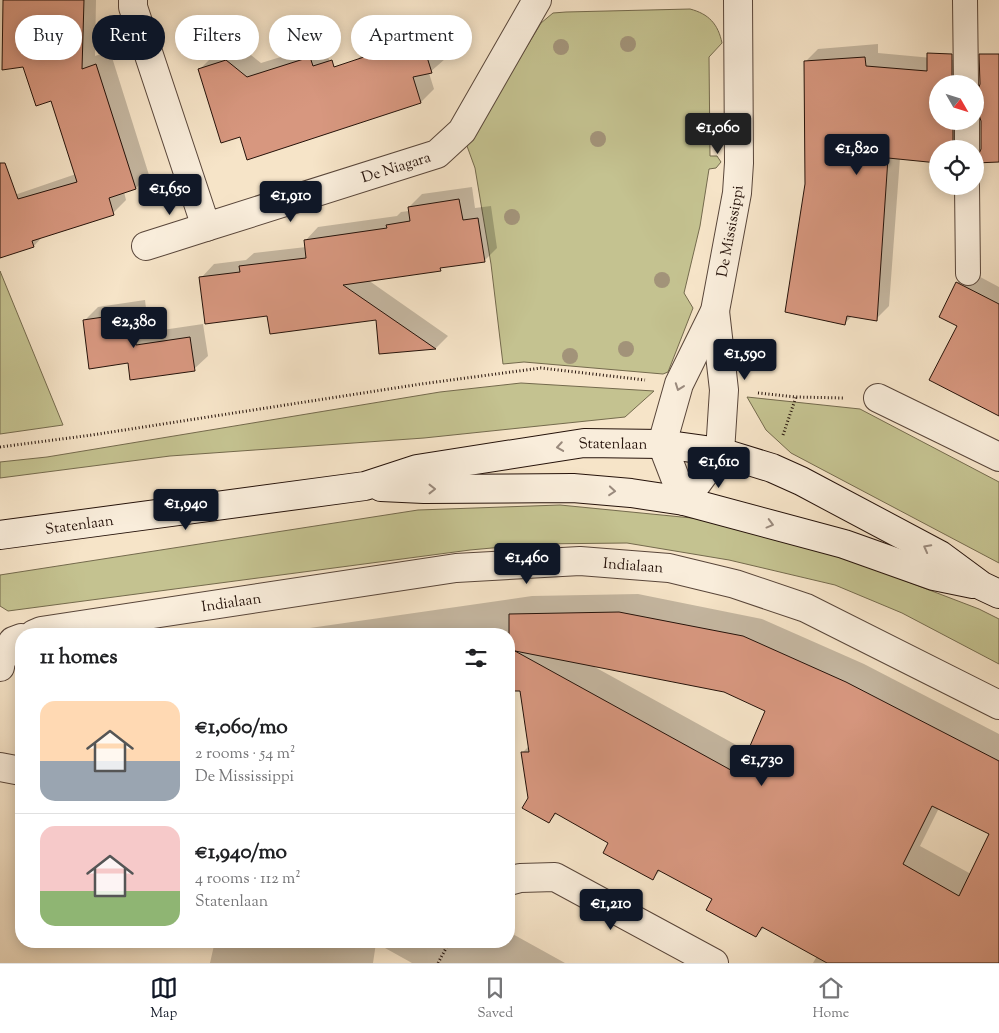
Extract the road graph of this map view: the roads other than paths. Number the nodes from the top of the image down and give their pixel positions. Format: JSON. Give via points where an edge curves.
{"nodes":[{"id":1,"x":133,"y":0,"type":"edge"},
{"id":2,"x":537,"y":0,"type":"edge"},
{"id":3,"x":738,"y":0,"type":"edge"},
{"id":4,"x":965,"y":0,"type":"edge"},
{"id":5,"x":966,"y":75,"type":"edge"},
{"id":6,"x":967,"y":195,"type":"edge"},
{"id":7,"x":206,"y":228,"type":"junction"},
{"id":8,"x":146,"y":246,"type":"dead end"},
{"id":9,"x":968,"y":273,"type":"dead end"},
{"id":10,"x":715,"y":312,"type":"junction"},
{"id":11,"x":878,"y":398,"type":"road end"},
{"id":12,"x":662,"y":444,"type":"junction"},
{"id":13,"x":720,"y":452,"type":"junction"},
{"id":14,"x":999,"y":457,"type":"edge"},
{"id":15,"x":366,"y":486,"type":"junction"},
{"id":16,"x":684,"y":501,"type":"junction"},
{"id":17,"x":0,"y":535,"type":"edge"},
{"id":18,"x":990,"y":590,"type":"edge"},
{"id":19,"x":61,"y":628,"type":"edge"},
{"id":20,"x":15,"y":640,"type":"edge"},
{"id":21,"x":0,"y":667,"type":"edge"},
{"id":22,"x":999,"y":705,"type":"edge"},
{"id":23,"x":0,"y":767,"type":"edge"},
{"id":24,"x":15,"y":770,"type":"edge"},
{"id":25,"x":515,"y":879,"type":"edge"},
{"id":26,"x":714,"y":963,"type":"edge"}],
"edges":[{"from":1,"to":7,"type":"street"},
{"from":2,"to":7,"type":"street","name":"De Niagara","via":[[462,131],[437,154]]},
{"from":3,"to":10,"type":"street","name":"De Mississippi","via":[[738,183]]},
{"from":4,"to":5,"type":"lane"},
{"from":6,"to":9,"type":"lane"},
{"from":7,"to":8,"type":"street","name":"De Niagara"},
{"from":10,"to":12,"type":"street","name":"De Mississippi","one_way":true,"via":[[679,384]]},
{"from":10,"to":13,"type":"street","name":"De Mississippi","via":[[724,390]]},
{"from":11,"to":14,"type":"street"},
{"from":12,"to":13,"type":"street","name":"Statenlaan"},
{"from":12,"to":15,"type":"street","name":"Statenlaan","one_way":true,"via":[[584,443],[417,469]]},
{"from":12,"to":16,"type":"street"},
{"from":13,"to":16,"type":"street"},
{"from":18,"to":13,"type":"street","name":"Statenlaan","one_way":true,"via":[[940,555],[801,481]]},
{"from":15,"to":16,"type":"street","name":"Statenlaan","one_way":true,"via":[[573,488]]},
{"from":15,"to":17,"type":"street","name":"Statenlaan"},
{"from":16,"to":18,"type":"street","name":"Statenlaan","one_way":true,"via":[[844,544],[934,576]]},
{"from":19,"to":22,"type":"street","name":"Indialaan","via":[[456,568],[580,561],[669,568],[735,584],[806,608]]},
{"from":20,"to":21,"type":"street"},
{"from":23,"to":24,"type":"street"},
{"from":25,"to":26,"type":"street","via":[[555,877]]}]}
